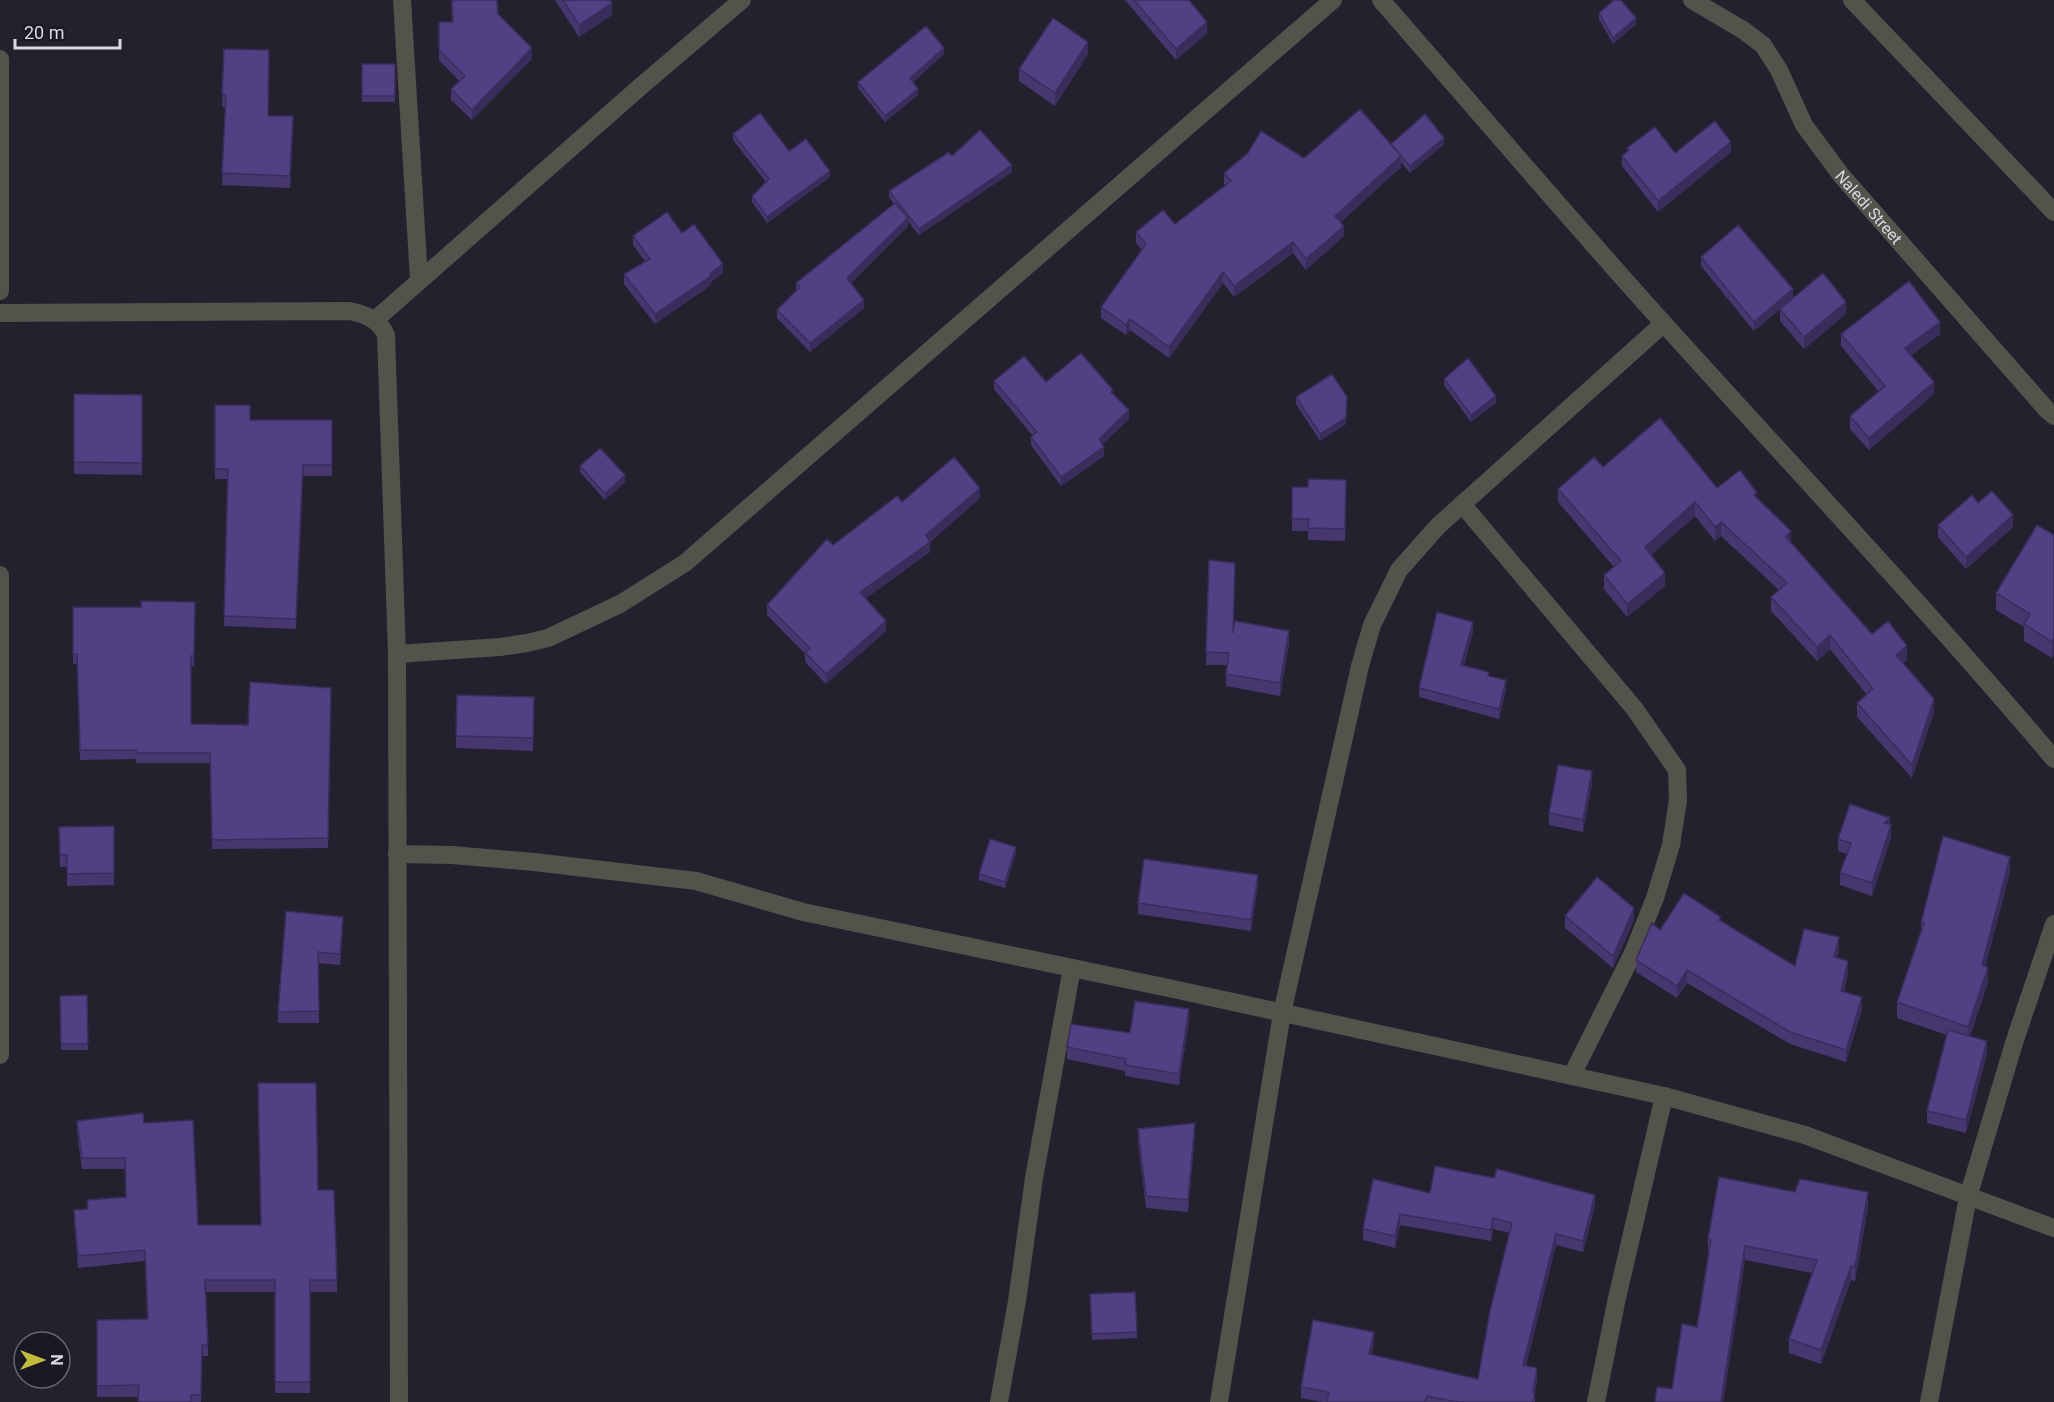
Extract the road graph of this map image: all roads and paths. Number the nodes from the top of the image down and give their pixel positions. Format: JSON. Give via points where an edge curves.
{"nodes":[{"id":1,"x":402,"y":0,"type":"edge"},
{"id":2,"x":742,"y":0,"type":"edge"},
{"id":3,"x":1333,"y":0,"type":"edge"},
{"id":4,"x":1381,"y":0,"type":"edge"},
{"id":5,"x":1692,"y":0,"type":"edge"},
{"id":6,"x":1852,"y":0,"type":"edge"},
{"id":7,"x":0,"y":59,"type":"edge"},
{"id":8,"x":2054,"y":212,"type":"edge"},
{"id":9,"x":419,"y":279,"type":"junction"},
{"id":10,"x":0,"y":291,"type":"edge"},
{"id":11,"x":0,"y":313,"type":"edge"},
{"id":12,"x":375,"y":320,"type":"junction"},
{"id":13,"x":1663,"y":324,"type":"junction"},
{"id":14,"x":2054,"y":416,"type":"edge"},
{"id":15,"x":1462,"y":504,"type":"junction"},
{"id":16,"x":0,"y":575,"type":"edge"},
{"id":17,"x":398,"y":654,"type":"junction"},
{"id":18,"x":2054,"y":759,"type":"edge"},
{"id":19,"x":397,"y":854,"type":"junction"},
{"id":20,"x":2054,"y":924,"type":"edge"},
{"id":21,"x":1072,"y":968,"type":"junction"},
{"id":22,"x":1282,"y":1013,"type":"junction"},
{"id":23,"x":0,"y":1054,"type":"edge"},
{"id":24,"x":1572,"y":1075,"type":"junction"},
{"id":25,"x":1664,"y":1096,"type":"junction"},
{"id":26,"x":1968,"y":1197,"type":"junction"},
{"id":27,"x":2054,"y":1228,"type":"edge"},
{"id":28,"x":399,"y":1402,"type":"edge"},
{"id":29,"x":999,"y":1402,"type":"edge"},
{"id":30,"x":1219,"y":1402,"type":"edge"},
{"id":31,"x":1596,"y":1402,"type":"edge"},
{"id":32,"x":1929,"y":1402,"type":"edge"}],
"edges":[{"from":1,"to":9,"type":"street"},
{"from":2,"to":9,"type":"street"},
{"from":3,"to":17,"type":"street","via":[[685,563],[620,604],[548,638],[500,647]]},
{"from":4,"to":13,"type":"street"},
{"from":5,"to":14,"type":"street","name":"Naledi Street","via":[[1763,45],[1804,125],[1841,175]]},
{"from":6,"to":8,"type":"street"},
{"from":7,"to":10,"type":"street"},
{"from":9,"to":12,"type":"street"},
{"from":11,"to":12,"type":"street","via":[[349,311]]},
{"from":12,"to":17,"type":"street","via":[[386,335]]},
{"from":13,"to":15,"type":"street"},
{"from":13,"to":18,"type":"street"},
{"from":15,"to":22,"type":"street","via":[[1399,570],[1372,625]]},
{"from":15,"to":24,"type":"street","via":[[1634,708],[1677,770],[1678,800],[1671,845],[1655,898],[1632,956]]},
{"from":16,"to":23,"type":"street"},
{"from":17,"to":19,"type":"street"},
{"from":19,"to":21,"type":"street","via":[[534,862],[696,881],[803,912]]},
{"from":19,"to":28,"type":"street"},
{"from":20,"to":26,"type":"street"},
{"from":21,"to":22,"type":"street"},
{"from":21,"to":29,"type":"street"},
{"from":22,"to":24,"type":"street"},
{"from":22,"to":30,"type":"street"},
{"from":24,"to":25,"type":"street"},
{"from":25,"to":26,"type":"street","via":[[1805,1135]]},
{"from":25,"to":31,"type":"street"},
{"from":26,"to":27,"type":"street"},
{"from":26,"to":32,"type":"street"}]}
